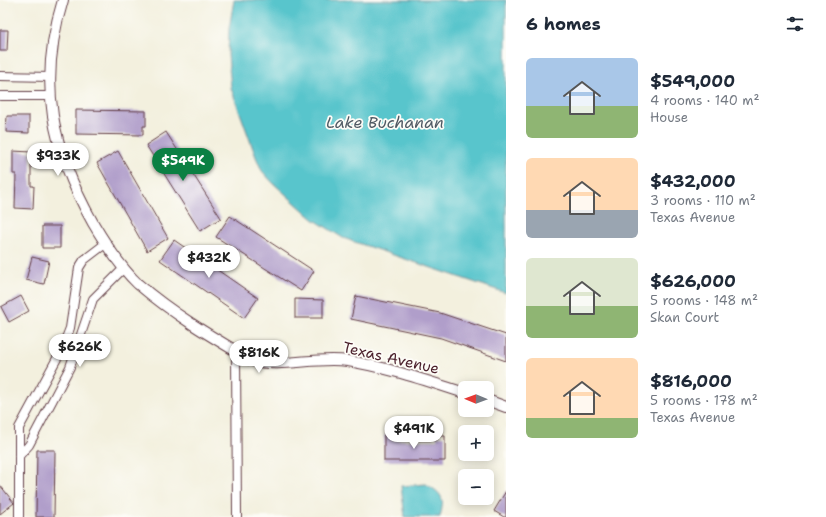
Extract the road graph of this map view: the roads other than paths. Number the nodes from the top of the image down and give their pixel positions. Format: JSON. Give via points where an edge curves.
{"nodes":[{"id":1,"x":63,"y":0,"type":"edge"},
{"id":2,"x":0,"y":76,"type":"edge"},
{"id":3,"x":51,"y":77,"type":"junction"},
{"id":4,"x":0,"y":96,"type":"edge"},
{"id":5,"x":50,"y":96,"type":"junction"},
{"id":6,"x":105,"y":244,"type":"junction"},
{"id":7,"x":124,"y":268,"type":"junction"},
{"id":8,"x":236,"y":351,"type":"junction"},
{"id":9,"x":458,"y":391,"type":"edge"},
{"id":10,"x":494,"y":403,"type":"edge"},
{"id":11,"x":506,"y":407,"type":"edge"},
{"id":12,"x":19,"y":456,"type":"junction"},
{"id":13,"x":19,"y":517,"type":"edge"},
{"id":14,"x":237,"y":517,"type":"edge"}],
"edges":[{"from":1,"to":3,"type":"street","name":"Texas Avenue","via":[[57,18]]},
{"from":2,"to":3,"type":"street"},
{"from":3,"to":5,"type":"street","name":"Texas Avenue"},
{"from":4,"to":5,"type":"street"},
{"from":5,"to":6,"type":"street","name":"Texas Avenue","via":[[54,129],[62,156],[77,195]]},
{"from":6,"to":7,"type":"street","name":"Texas Avenue"},
{"from":6,"to":12,"type":"street","via":[[84,260],[79,268],[70,328],[61,351],[18,428]]},
{"from":7,"to":8,"type":"street","name":"Texas Avenue","via":[[137,283],[178,316]]},
{"from":7,"to":12,"type":"street","via":[[93,299],[70,368],[28,445]]},
{"from":8,"to":9,"type":"street","name":"Texas Avenue","via":[[264,364],[326,359],[348,361]]},
{"from":8,"to":14,"type":"street"},
{"from":10,"to":11,"type":"street"},
{"from":12,"to":13,"type":"street"}]}
